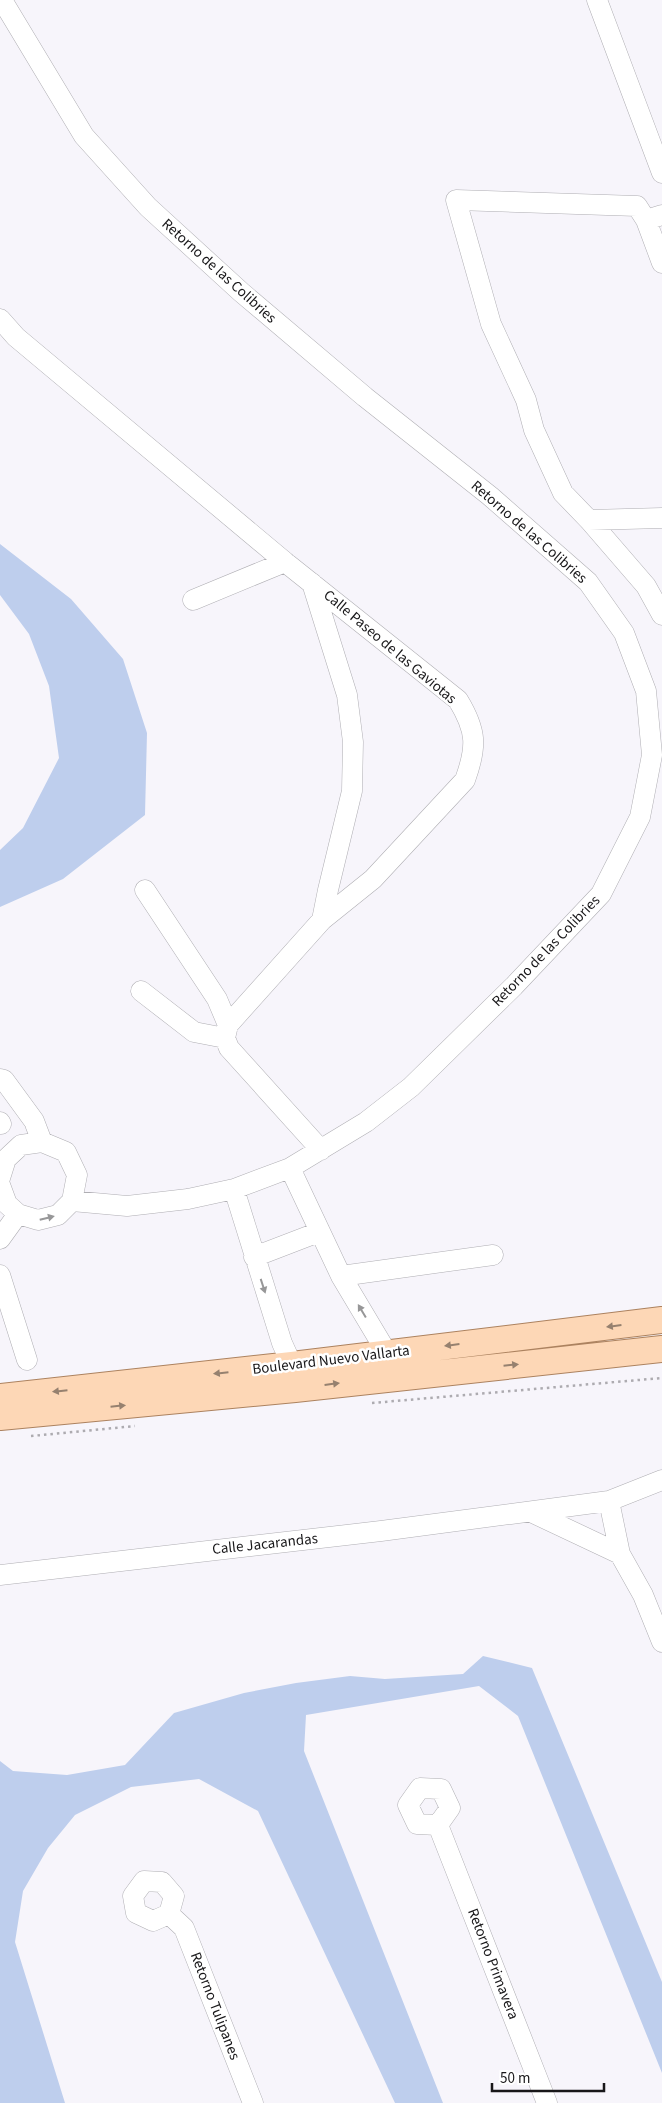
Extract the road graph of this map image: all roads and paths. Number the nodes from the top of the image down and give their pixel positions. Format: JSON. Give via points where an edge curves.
{"nodes":[{"id":1,"x":2,"y":0,"type":"edge"},
{"id":2,"x":597,"y":0,"type":"edge"},
{"id":3,"x":662,"y":173,"type":"edge"},
{"id":4,"x":654,"y":217,"type":"edge"},
{"id":5,"x":662,"y":263,"type":"edge"},
{"id":6,"x":0,"y":319,"type":"edge"},
{"id":7,"x":662,"y":518,"type":"edge"},
{"id":8,"x":589,"y":520,"type":"junction"},
{"id":9,"x":285,"y":562,"type":"junction"},
{"id":10,"x":312,"y":583,"type":"junction"},
{"id":11,"x":193,"y":600,"type":"dead end"},
{"id":12,"x":662,"y":615,"type":"edge"},
{"id":13,"x":144,"y":890,"type":"dead end"},
{"id":14,"x":322,"y":920,"type":"junction"},
{"id":15,"x":141,"y":991,"type":"dead end"},
{"id":16,"x":226,"y":1031,"type":"junction"},
{"id":17,"x":0,"y":1079,"type":"edge"},
{"id":18,"x":42,"y":1142,"type":"junction"},
{"id":19,"x":321,"y":1150,"type":"junction"},
{"id":20,"x":3,"y":1158,"type":"edge"},
{"id":21,"x":290,"y":1168,"type":"junction"},
{"id":22,"x":0,"y":1178,"type":"edge"},
{"id":23,"x":0,"y":1185,"type":"edge"},
{"id":24,"x":234,"y":1189,"type":"junction"},
{"id":25,"x":72,"y":1201,"type":"junction"},
{"id":26,"x":8,"y":1211,"type":"edge"},
{"id":27,"x":319,"y":1232,"type":"junction"},
{"id":28,"x":0,"y":1239,"type":"edge"},
{"id":29,"x":493,"y":1255,"type":"dead end"},
{"id":30,"x":254,"y":1257,"type":"junction"},
{"id":31,"x":0,"y":1274,"type":"edge"},
{"id":32,"x":341,"y":1276,"type":"junction"},
{"id":33,"x":662,"y":1320,"type":"edge"},
{"id":34,"x":662,"y":1349,"type":"edge"},
{"id":35,"x":27,"y":1360,"type":"dead end"},
{"id":36,"x":389,"y":1365,"type":"junction"},
{"id":37,"x":293,"y":1377,"type":"junction"},
{"id":38,"x":662,"y":1378,"type":"edge"},
{"id":39,"x":0,"y":1397,"type":"edge"},
{"id":40,"x":370,"y":1403,"type":"dead end"},
{"id":41,"x":0,"y":1417,"type":"edge"},
{"id":42,"x":143,"y":1426,"type":"dead end"},
{"id":43,"x":26,"y":1435,"type":"dead end"},
{"id":44,"x":662,"y":1480,"type":"edge"},
{"id":45,"x":610,"y":1501,"type":"junction"},
{"id":46,"x":531,"y":1512,"type":"junction"},
{"id":47,"x":620,"y":1554,"type":"junction"},
{"id":48,"x":0,"y":1575,"type":"edge"},
{"id":49,"x":662,"y":1642,"type":"edge"},
{"id":50,"x":438,"y":1825,"type":"dead end"},
{"id":51,"x":169,"y":1914,"type":"dead end"},
{"id":52,"x":253,"y":2103,"type":"edge"},
{"id":53,"x":547,"y":2103,"type":"edge"}],
"edges":[{"from":1,"to":19,"type":"street","name":"Retorno de las Colibries","via":[[84,136],[148,207],[241,292],[365,397],[490,496],[588,582],[624,633],[646,691],[652,755],[640,817],[600,894],[514,986],[411,1087],[366,1122]]},
{"from":2,"to":3,"type":"street"},
{"from":4,"to":5,"type":"street"},
{"from":4,"to":8,"type":"street","via":[[637,206],[456,200],[491,324],[526,400],[534,430],[563,493]]},
{"from":6,"to":9,"type":"street","name":"Calle Paseo de las Gaviotas","via":[[16,337]]},
{"from":7,"to":8,"type":"street"},
{"from":8,"to":12,"type":"street","via":[[646,586]]},
{"from":9,"to":10,"type":"street","name":"Calle Paseo de las Gaviotas"},
{"from":9,"to":11,"type":"street"},
{"from":10,"to":14,"type":"street","name":"Calle Paseo de las Gaviotas","via":[[347,695],[353,742],[352,791]]},
{"from":10,"to":14,"type":"street","name":"Calle Paseo de las Gaviotas","via":[[458,700],[469,718],[474,739],[472,760],[465,780],[372,879]]},
{"from":13,"to":16,"type":"street","via":[[217,1000]]},
{"from":14,"to":16,"type":"street","name":"Calle Paseo de las Gaviotas"},
{"from":15,"to":16,"type":"street","via":[[194,1032]]},
{"from":16,"to":19,"type":"street","via":[[229,1048]]},
{"from":17,"to":18,"type":"street","via":[[34,1121]]},
{"from":18,"to":20,"type":"street","via":[[21,1145]]},
{"from":18,"to":25,"type":"street","via":[[66,1152],[78,1175]]},
{"from":19,"to":21,"type":"street","name":"Retorno de las Colibries"},
{"from":20,"to":22,"type":"street"},
{"from":21,"to":24,"type":"street","name":"Retorno de las Colibries"},
{"from":21,"to":27,"type":"street"},
{"from":23,"to":26,"type":"street"},
{"from":24,"to":25,"type":"street","name":"Retorno de las Colibries","via":[[188,1200],[127,1206]]},
{"from":24,"to":30,"type":"street"},
{"from":26,"to":25,"type":"street","one_way":true,"via":[[38,1220],[58,1215]]},
{"from":26,"to":28,"type":"street"},
{"from":27,"to":30,"type":"street"},
{"from":27,"to":32,"type":"street"},
{"from":29,"to":32,"type":"street"},
{"from":30,"to":37,"type":"street","one_way":true},
{"from":31,"to":35,"type":"street"},
{"from":36,"to":32,"type":"street","one_way":true},
{"from":33,"to":36,"type":"main road","name":"Boulevard Nuevo Vallarta","one_way":true},
{"from":36,"to":34,"type":"main road","name":"Boulevard Nuevo Vallarta","one_way":true},
{"from":36,"to":37,"type":"main road","name":"Boulevard Nuevo Vallarta"},
{"from":37,"to":39,"type":"main road","name":"Boulevard Nuevo Vallarta","one_way":true},
{"from":41,"to":37,"type":"main road","name":"Boulevard Nuevo Vallarta","one_way":true},
{"from":38,"to":40,"type":"path"},
{"from":42,"to":43,"type":"path"},
{"from":44,"to":45,"type":"street"},
{"from":45,"to":46,"type":"street","name":"Calle Jacarandas"},
{"from":45,"to":47,"type":"street"},
{"from":46,"to":47,"type":"street"},
{"from":46,"to":48,"type":"street","name":"Calle Jacarandas"},
{"from":47,"to":49,"type":"street","via":[[644,1595]]},
{"from":50,"to":53,"type":"street","name":"Retorno Primavera"},
{"from":51,"to":52,"type":"street","name":"Retorno Tulipanes","via":[[184,1928]]}]}
